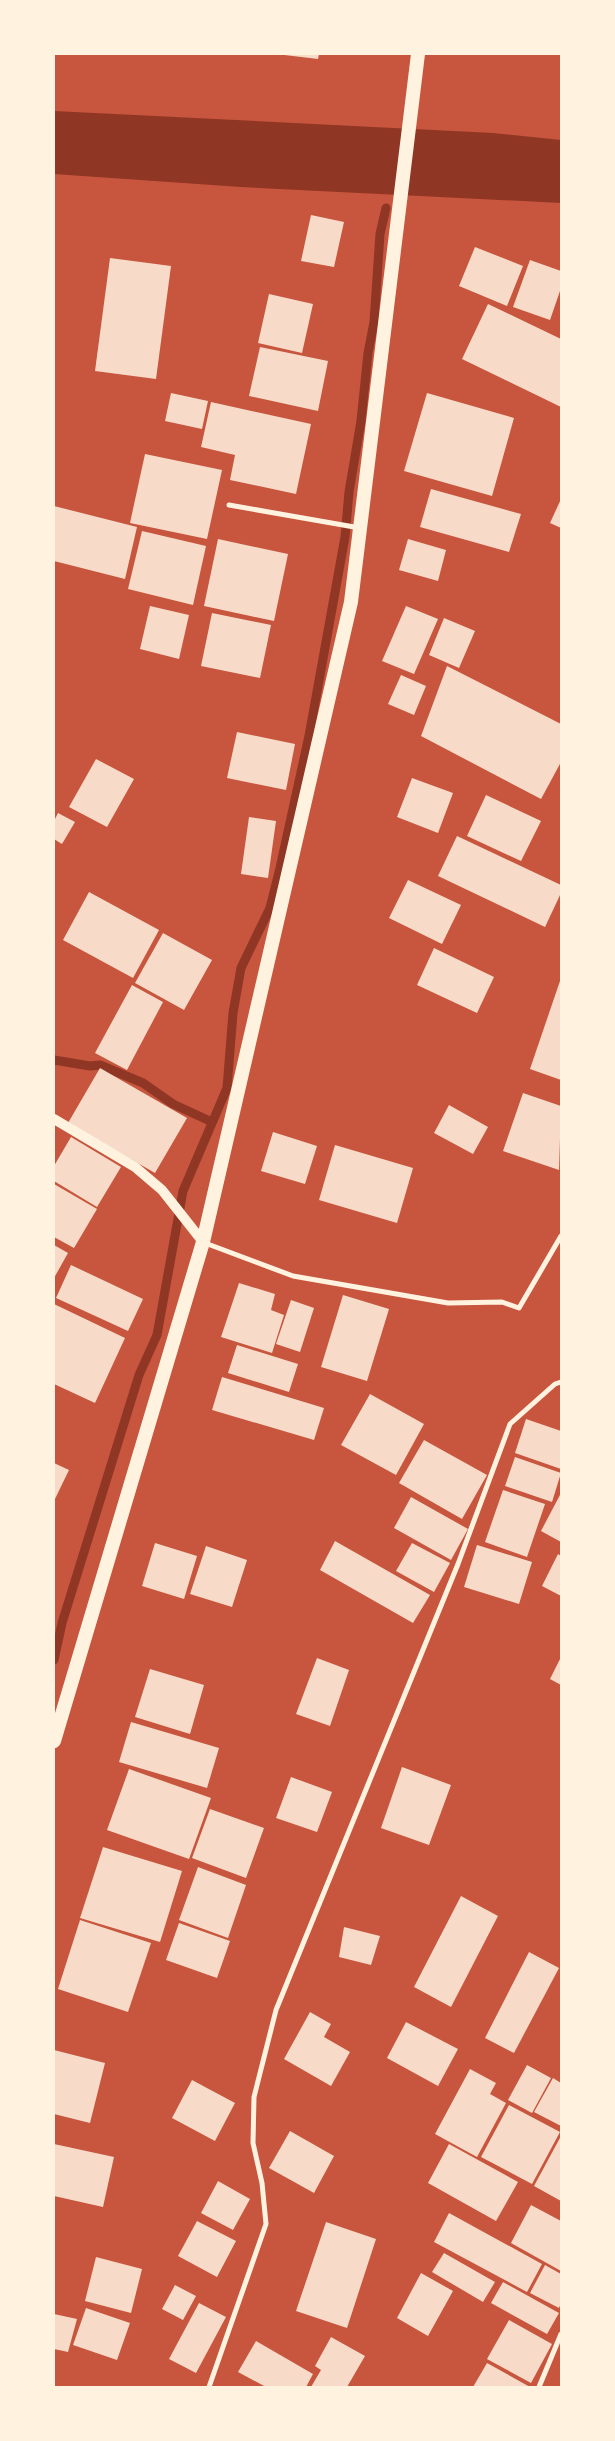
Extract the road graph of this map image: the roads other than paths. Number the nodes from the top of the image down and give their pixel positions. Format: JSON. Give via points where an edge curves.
{"nodes":[{"id":1,"x":418,"y":54,"type":"edge"},
{"id":2,"x":229,"y":505,"type":"dead end"},
{"id":3,"x":360,"y":528,"type":"junction"},
{"id":4,"x":54,"y":1119,"type":"edge"},
{"id":5,"x":561,"y":1236,"type":"edge"},
{"id":6,"x":203,"y":1242,"type":"junction"},
{"id":7,"x":561,"y":1382,"type":"edge"},
{"id":8,"x":54,"y":1741,"type":"edge"},
{"id":9,"x":561,"y":2334,"type":"edge"},
{"id":10,"x":209,"y":2387,"type":"edge"},
{"id":11,"x":539,"y":2387,"type":"edge"}],
"edges":[{"from":1,"to":3,"type":"highway"},
{"from":2,"to":3,"type":"street"},
{"from":3,"to":6,"type":"highway","via":[[351,602]]},
{"from":4,"to":6,"type":"main road","via":[[134,1167],[162,1190]]},
{"from":5,"to":6,"type":"street","via":[[520,1308],[502,1302],[448,1303],[293,1276]]},
{"from":6,"to":8,"type":"highway"},
{"from":7,"to":10,"type":"street","via":[[510,1424],[458,1564],[276,2010],[254,2097],[253,2143],[262,2183],[266,2224]]},
{"from":9,"to":11,"type":"street"}]}
